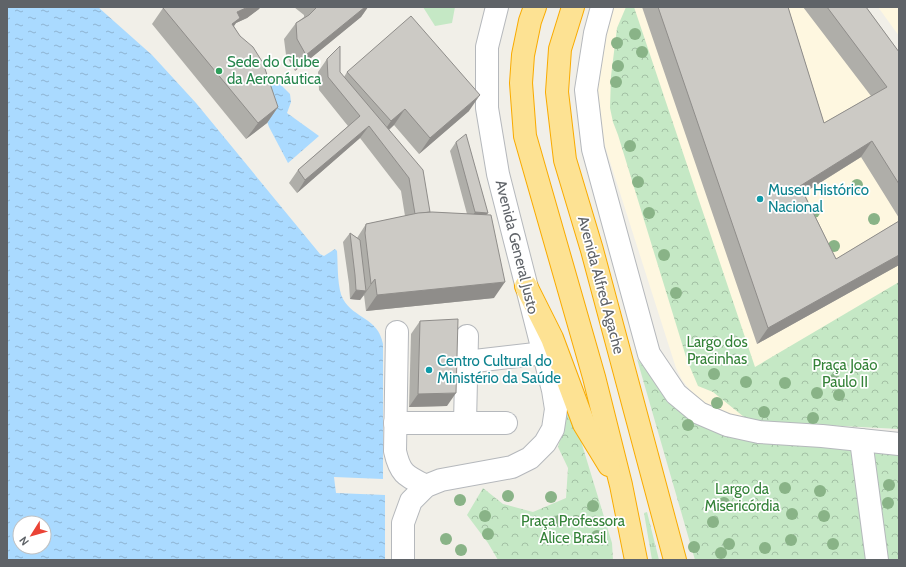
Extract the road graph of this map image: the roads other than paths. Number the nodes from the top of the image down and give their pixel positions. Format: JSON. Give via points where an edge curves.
{"nodes":[{"id":1,"x":497,"y":7,"type":"edge"},
{"id":2,"x":535,"y":7,"type":"edge"},
{"id":3,"x":573,"y":7,"type":"edge"},
{"id":4,"x":602,"y":7,"type":"edge"},
{"id":5,"x":526,"y":286,"type":"junction"},
{"id":6,"x":397,"y":332,"type":"dead end"},
{"id":7,"x":467,"y":336,"type":"dead end"},
{"id":8,"x":544,"y":353,"type":"junction"},
{"id":9,"x":466,"y":362,"type":"junction"},
{"id":10,"x":395,"y":423,"type":"junction"},
{"id":11,"x":465,"y":423,"type":"junction"},
{"id":12,"x":506,"y":423,"type":"dead end"},
{"id":13,"x":862,"y":440,"type":"junction"},
{"id":14,"x":899,"y":444,"type":"edge"},
{"id":15,"x":621,"y":485,"type":"junction"},
{"id":16,"x":426,"y":486,"type":"junction"},
{"id":17,"x":403,"y":560,"type":"edge"},
{"id":18,"x":636,"y":560,"type":"edge"},
{"id":19,"x":675,"y":560,"type":"edge"},
{"id":20,"x":877,"y":560,"type":"edge"}],
"edges":[{"from":1,"to":5,"type":"street","name":"Avenida General Justo","via":[[487,47],[487,108],[498,174]]},
{"from":2,"to":15,"type":"highway","name":"Avenida Alfred Agache","via":[[523,55],[521,83],[525,136],[594,377]]},
{"from":3,"to":19,"type":"highway","name":"Avenida Alfred Agache","via":[[560,49],[556,92],[565,160]]},
{"from":4,"to":13,"type":"street","name":"Avenida Alfred Agache","via":[[586,90],[593,148],[649,354],[676,394],[700,413],[727,426],[759,432]]},
{"from":5,"to":8,"type":"street","name":"Avenida General Justo"},
{"from":5,"to":15,"type":"highway","via":[[552,338],[584,424]]},
{"from":6,"to":10,"type":"street"},
{"from":7,"to":9,"type":"street"},
{"from":8,"to":9,"type":"street"},
{"from":8,"to":16,"type":"street","name":"Avenida General Justo","via":[[556,409],[552,429],[545,443],[530,458],[512,467],[441,480]]},
{"from":9,"to":11,"type":"street"},
{"from":10,"to":11,"type":"street"},
{"from":10,"to":16,"type":"street","via":[[397,462],[406,475]]},
{"from":11,"to":12,"type":"street"},
{"from":13,"to":14,"type":"street","name":"Avenida Alfred Agache"},
{"from":13,"to":20,"type":"street"},
{"from":15,"to":18,"type":"highway","name":"Avenida Alfred Agache"},
{"from":16,"to":17,"type":"street","via":[[411,501],[406,516]]}]}
